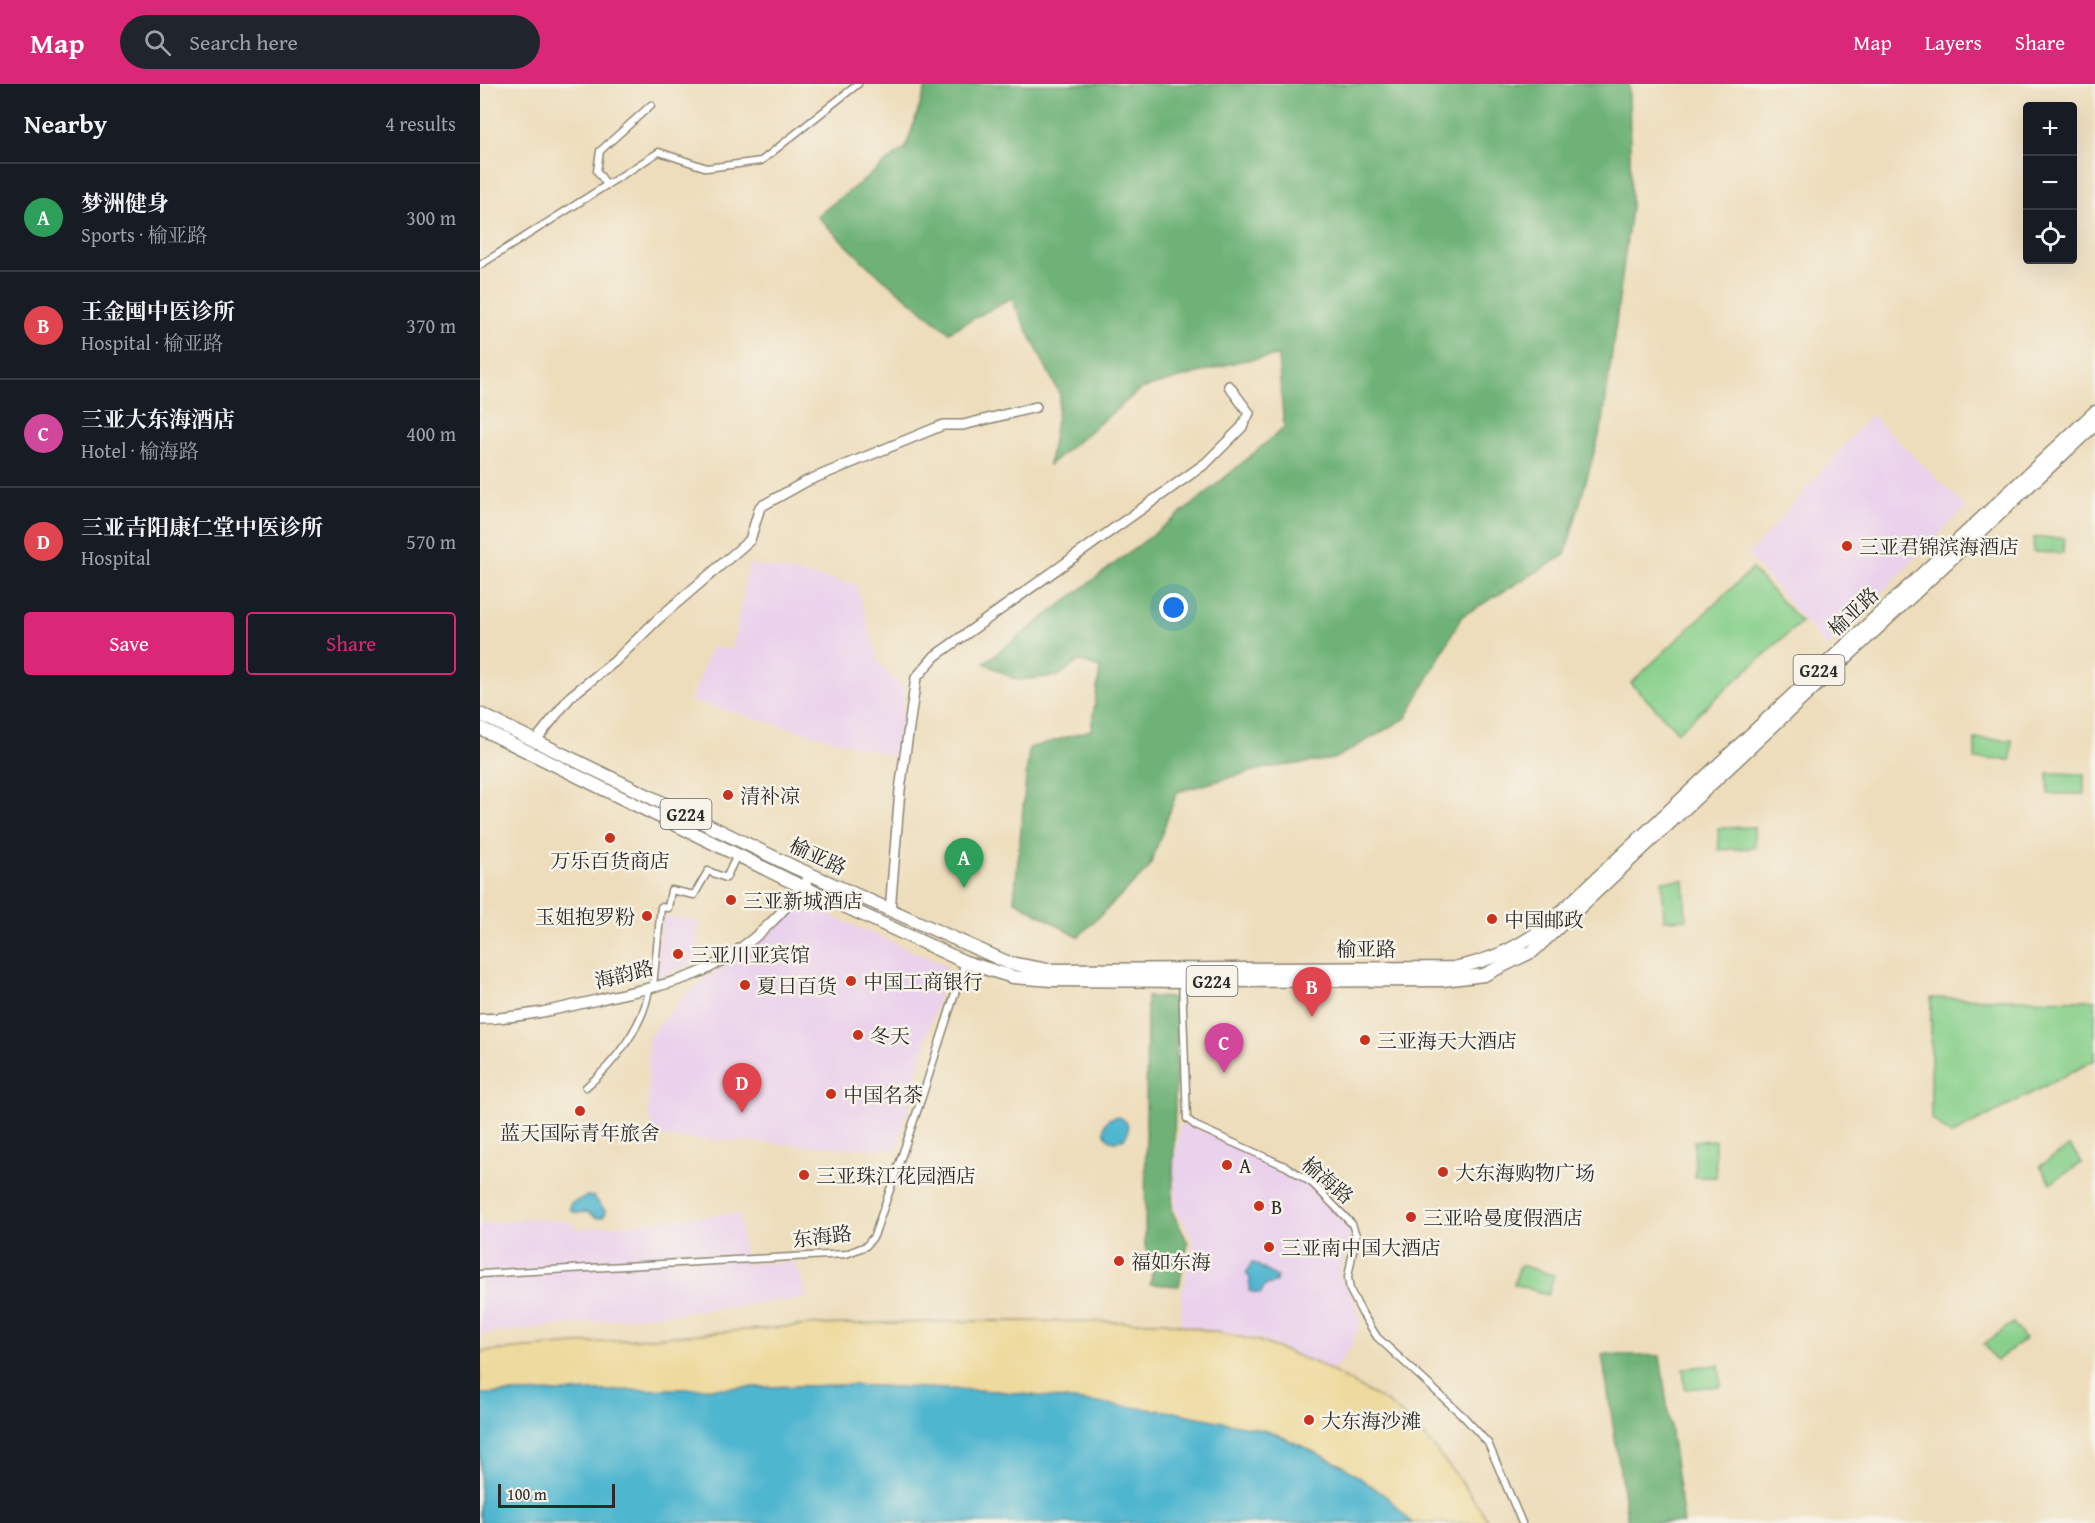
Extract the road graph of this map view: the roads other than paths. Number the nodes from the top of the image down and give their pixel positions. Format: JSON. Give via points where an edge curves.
{"nodes":[{"id":1,"x":858,"y":84,"type":"edge"},
{"id":2,"x":651,"y":105,"type":"dead end"},
{"id":3,"x":607,"y":185,"type":"junction"},
{"id":4,"x":480,"y":265,"type":"edge"},
{"id":5,"x":1229,"y":386,"type":"dead end"},
{"id":6,"x":1036,"y":407,"type":"dead end"},
{"id":7,"x":2095,"y":412,"type":"edge"},
{"id":8,"x":2095,"y":424,"type":"edge"},
{"id":9,"x":480,"y":714,"type":"edge"},
{"id":10,"x":480,"y":728,"type":"edge"},
{"id":11,"x":536,"y":740,"type":"junction"},
{"id":12,"x":738,"y":855,"type":"junction"},
{"id":13,"x":811,"y":875,"type":"junction"},
{"id":14,"x":803,"y":886,"type":"junction"},
{"id":15,"x":890,"y":911,"type":"junction"},
{"id":16,"x":965,"y":962,"type":"junction"},
{"id":17,"x":1182,"y":975,"type":"junction"},
{"id":18,"x":651,"y":986,"type":"junction"},
{"id":19,"x":480,"y":1019,"type":"edge"},
{"id":20,"x":586,"y":1087,"type":"dead end"},
{"id":21,"x":480,"y":1274,"type":"edge"},
{"id":22,"x":1522,"y":1523,"type":"edge"}],
"edges":[{"from":1,"to":3,"type":"street","via":[[761,161],[708,168],[659,152]]},
{"from":2,"to":3,"type":"street","via":[[600,151],[597,171]]},
{"from":3,"to":4,"type":"street"},
{"from":5,"to":15,"type":"street","via":[[1249,413],[1242,427],[1206,463],[935,656],[916,678],[900,790]]},
{"from":6,"to":11,"type":"street","via":[[963,425],[943,425],[807,481],[760,507],[750,540],[571,696]]},
{"from":7,"to":17,"type":"highway","name":"榆亚路","number":"G224","via":[[1525,943],[1484,962],[1454,968]]},
{"from":8,"to":17,"type":"highway","name":"榆亚路","number":"G224","via":[[1533,951],[1484,975],[1443,980]]},
{"from":9,"to":11,"type":"highway","name":"榆亚路","number":"G224"},
{"from":10,"to":12,"type":"highway","name":"榆亚路","number":"G224"},
{"from":11,"to":13,"type":"highway","name":"榆亚路","number":"G224"},
{"from":12,"to":14,"type":"highway","name":"榆亚路","number":"G224"},
{"from":12,"to":18,"type":"street","via":[[726,878],[708,871],[694,895],[671,890],[668,908],[661,908]]},
{"from":13,"to":14,"type":"street","name":"海韵路"},
{"from":13,"to":15,"type":"highway","name":"榆亚路","number":"G224"},
{"from":14,"to":16,"type":"highway","name":"榆亚路","number":"G224"},
{"from":14,"to":18,"type":"street","name":"海韵路","via":[[779,917],[729,955],[706,970]]},
{"from":15,"to":17,"type":"highway","name":"榆亚路","number":"G224","via":[[1009,963],[1047,970]]},
{"from":16,"to":17,"type":"highway","name":"榆亚路","number":"G224","via":[[1013,977],[1052,980]]},
{"from":16,"to":21,"type":"street","name":"东海路","via":[[874,1236],[866,1246],[846,1254]]},
{"from":17,"to":22,"type":"street","name":"榆海路","via":[[1187,1119],[1287,1167],[1313,1184],[1347,1218],[1356,1231],[1348,1277],[1350,1290],[1362,1313],[1377,1337],[1488,1443]]},
{"from":18,"to":19,"type":"street","name":"海韵路","via":[[548,1011]]},
{"from":18,"to":20,"type":"street","via":[[631,1038]]}]}
